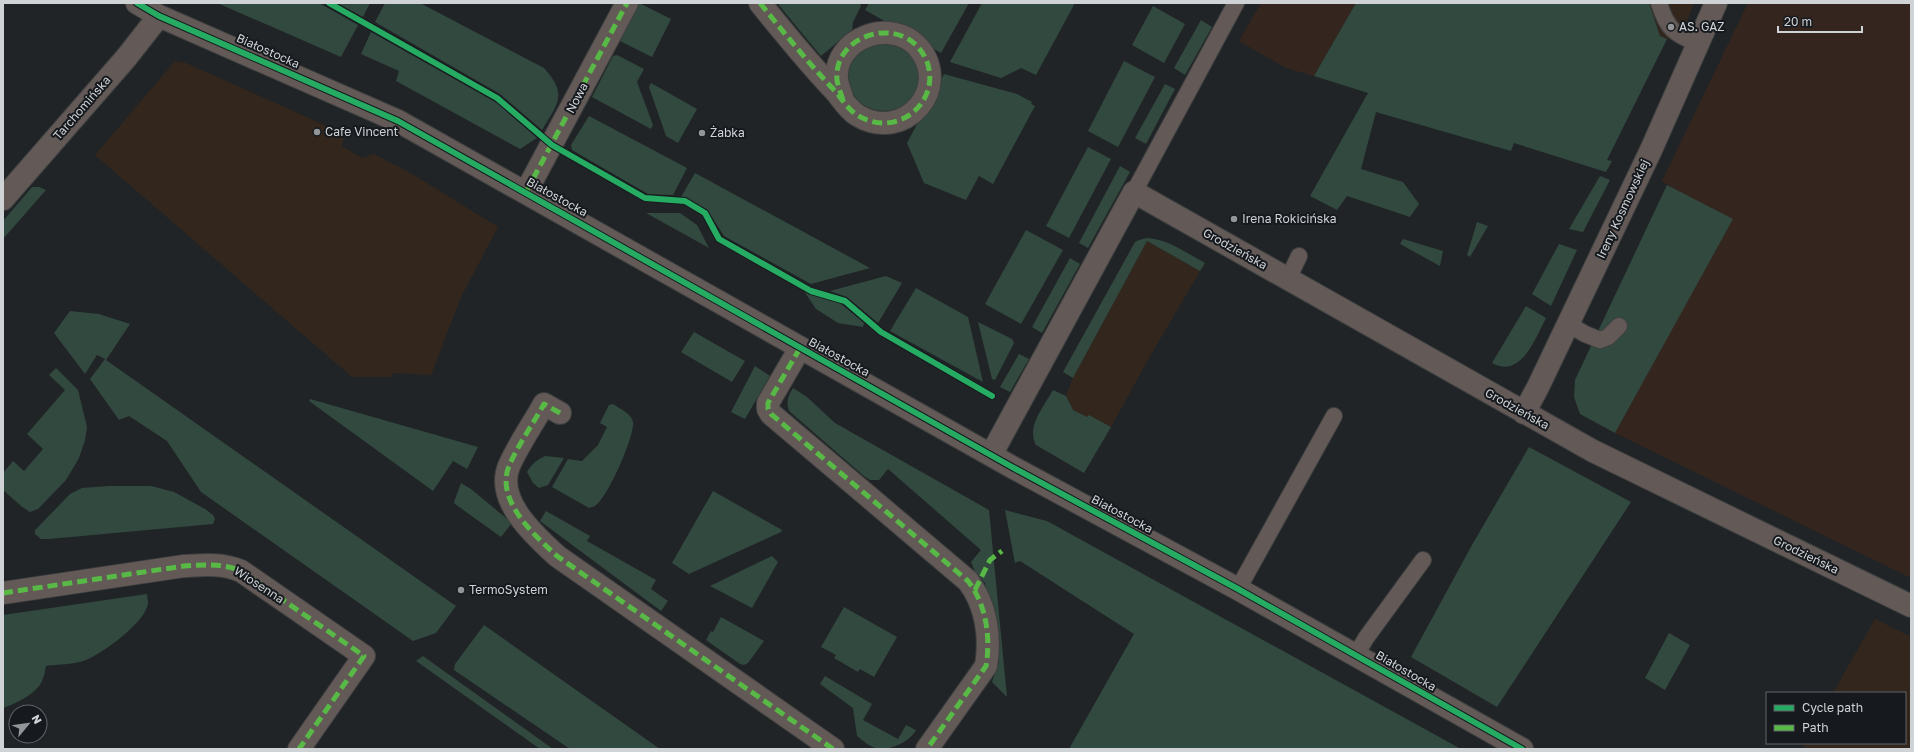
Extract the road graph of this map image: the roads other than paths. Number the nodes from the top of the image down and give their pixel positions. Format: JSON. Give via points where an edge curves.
{"nodes":[{"id":1,"x":137,"y":3,"type":"edge"},
{"id":2,"x":627,"y":3,"type":"edge"},
{"id":3,"x":760,"y":3,"type":"edge"},
{"id":4,"x":1236,"y":3,"type":"edge"},
{"id":5,"x":1659,"y":3,"type":"edge"},
{"id":6,"x":1716,"y":3,"type":"edge"},
{"id":7,"x":159,"y":16,"type":"junction"},
{"id":8,"x":1699,"y":44,"type":"junction"},
{"id":9,"x":843,"y":100,"type":"junction"},
{"id":10,"x":526,"y":192,"type":"junction"},
{"id":11,"x":1134,"y":192,"type":"junction"},
{"id":12,"x":3,"y":199,"type":"edge"},
{"id":13,"x":1299,"y":256,"type":"dead end"},
{"id":14,"x":1288,"y":279,"type":"junction"},
{"id":15,"x":1568,"y":324,"type":"junction"},
{"id":16,"x":1619,"y":326,"type":"dead end"},
{"id":17,"x":800,"y":348,"type":"junction"},
{"id":18,"x":560,"y":413,"type":"dead end"},
{"id":19,"x":1524,"y":413,"type":"junction"},
{"id":20,"x":1334,"y":416,"type":"dead end"},
{"id":21,"x":990,"y":455,"type":"junction"},
{"id":22,"x":1423,"y":560,"type":"dead end"},
{"id":23,"x":1238,"y":589,"type":"junction"},
{"id":24,"x":3,"y":593,"type":"edge"},
{"id":25,"x":1911,"y":606,"type":"edge"},
{"id":26,"x":1356,"y":655,"type":"junction"},
{"id":27,"x":299,"y":749,"type":"edge"},
{"id":28,"x":833,"y":749,"type":"edge"},
{"id":29,"x":927,"y":749,"type":"edge"},
{"id":30,"x":1522,"y":749,"type":"edge"}],
"edges":[{"from":1,"to":7,"type":"street","name":"Białostocka"},
{"from":2,"to":10,"type":"street","name":"Nowa"},
{"from":3,"to":9,"type":"street"},
{"from":4,"to":11,"type":"lane"},
{"from":5,"to":8,"type":"lane","via":[[1672,29],[1678,35]]},
{"from":6,"to":8,"type":"street","name":"Ireny Kosmowskiej"},
{"from":7,"to":10,"type":"street","name":"Białostocka","via":[[398,121]]},
{"from":7,"to":12,"type":"street","name":"Tarchomińska","via":[[126,58]]},
{"from":8,"to":15,"type":"street","name":"Ireny Kosmowskiej"},
{"from":9,"to":9,"type":"street","via":[[853,113],[867,121],[891,124],[906,118],[924,101],[929,86],[926,60],[917,47],[904,37],[890,32],[874,33],[859,39],[847,49],[840,64],[837,79]]},
{"from":10,"to":17,"type":"street","name":"Białostocka"},
{"from":11,"to":14,"type":"street","name":"Grodzieńska"},
{"from":11,"to":21,"type":"street"},
{"from":13,"to":14,"type":"lane"},
{"from":14,"to":19,"type":"street","name":"Grodzieńska"},
{"from":15,"to":16,"type":"lane","via":[[1600,340],[1608,337]]},
{"from":15,"to":19,"type":"street","name":"Ireny Kosmowskiej"},
{"from":17,"to":21,"type":"street","name":"Białostocka"},
{"from":17,"to":29,"type":"street","via":[[768,403],[772,414],[968,581],[980,601],[988,637],[986,666]]},
{"from":18,"to":28,"type":"street","via":[[544,404],[508,467],[506,489],[530,530],[557,556]]},
{"from":19,"to":25,"type":"street","name":"Grodzieńska","via":[[1593,451]]},
{"from":20,"to":23,"type":"lane"},
{"from":21,"to":23,"type":"street","name":"Białostocka"},
{"from":22,"to":26,"type":"lane"},
{"from":23,"to":26,"type":"street","name":"Białostocka"},
{"from":24,"to":27,"type":"street","name":"Wiosenna","via":[[184,566],[229,566],[241,571],[364,656]]},
{"from":26,"to":30,"type":"street","name":"Białostocka"}]}
